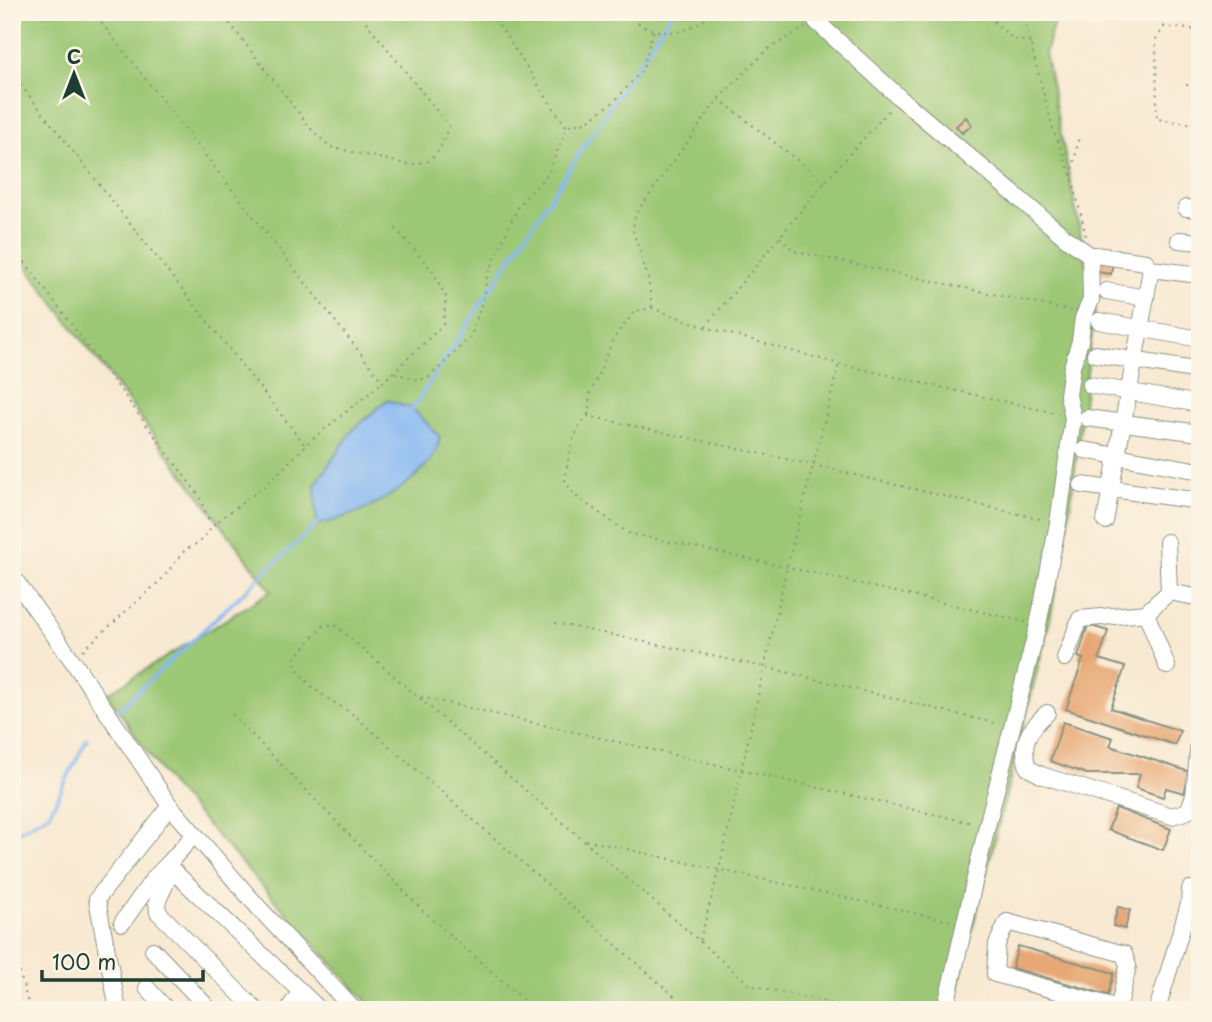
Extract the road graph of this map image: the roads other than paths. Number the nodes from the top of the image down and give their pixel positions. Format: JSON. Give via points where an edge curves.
{"nodes":[{"id":1,"x":816,"y":21,"type":"road end"},
{"id":2,"x":1179,"y":240,"type":"dead end"},
{"id":3,"x":1200,"y":242,"type":"edge"},
{"id":4,"x":1093,"y":255,"type":"junction"},
{"id":5,"x":1151,"y":269,"type":"junction"},
{"id":6,"x":1200,"y":275,"type":"edge"},
{"id":7,"x":1106,"y":291,"type":"dead end"},
{"id":8,"x":1146,"y":298,"type":"junction"},
{"id":9,"x":1091,"y":319,"type":"junction"},
{"id":10,"x":1140,"y":328,"type":"junction"},
{"id":11,"x":1200,"y":339,"type":"edge"},
{"id":12,"x":1095,"y":354,"type":"dead end"},
{"id":13,"x":1135,"y":360,"type":"junction"},
{"id":14,"x":1200,"y":370,"type":"edge"},
{"id":15,"x":1090,"y":385,"type":"dead end"},
{"id":16,"x":1129,"y":392,"type":"junction"},
{"id":17,"x":1200,"y":404,"type":"edge"},
{"id":18,"x":1080,"y":418,"type":"junction"},
{"id":19,"x":1123,"y":423,"type":"junction"},
{"id":20,"x":1200,"y":433,"type":"edge"},
{"id":21,"x":1084,"y":450,"type":"dead end"},
{"id":22,"x":1117,"y":456,"type":"junction"},
{"id":23,"x":1200,"y":471,"type":"edge"},
{"id":24,"x":1082,"y":485,"type":"dead end"},
{"id":25,"x":1111,"y":489,"type":"junction"},
{"id":26,"x":1200,"y":501,"type":"edge"},
{"id":27,"x":1105,"y":521,"type":"dead end"},
{"id":28,"x":1167,"y":542,"type":"dead end"},
{"id":29,"x":12,"y":576,"type":"edge"},
{"id":30,"x":1169,"y":592,"type":"junction"},
{"id":31,"x":1200,"y":598,"type":"edge"},
{"id":32,"x":1146,"y":613,"type":"junction"},
{"id":33,"x":1065,"y":658,"type":"dead end"},
{"id":34,"x":1167,"y":666,"type":"dead end"},
{"id":35,"x":1047,"y":713,"type":"dead end"},
{"id":36,"x":1200,"y":731,"type":"edge"},
{"id":37,"x":170,"y":806,"type":"junction"},
{"id":38,"x":194,"y":835,"type":"junction"},
{"id":39,"x":170,"y":867,"type":"junction"},
{"id":40,"x":1190,"y":889,"type":"dead end"},
{"id":41,"x":122,"y":923,"type":"dead end"},
{"id":42,"x":153,"y":950,"type":"dead end"},
{"id":43,"x":147,"y":988,"type":"dead end"},
{"id":44,"x":301,"y":991,"type":"junction"},
{"id":45,"x":337,"y":1003,"type":"edge"},
{"id":46,"x":1119,"y":1009,"type":"edge"},
{"id":47,"x":118,"y":1010,"type":"edge"},
{"id":48,"x":167,"y":1010,"type":"edge"},
{"id":49,"x":210,"y":1010,"type":"edge"},
{"id":50,"x":256,"y":1010,"type":"edge"},
{"id":51,"x":288,"y":1010,"type":"edge"},
{"id":52,"x":320,"y":1010,"type":"edge"},
{"id":53,"x":354,"y":1010,"type":"edge"},
{"id":54,"x":945,"y":1010,"type":"edge"},
{"id":55,"x":1157,"y":1010,"type":"edge"}],
"edges":[{"from":1,"to":4,"type":"street","via":[[900,98],[1067,239]]},
{"from":2,"to":3,"type":"street"},
{"from":4,"to":5,"type":"street","via":[[1146,262]]},
{"from":4,"to":9,"type":"street"},
{"from":5,"to":6,"type":"street"},
{"from":5,"to":8,"type":"street"},
{"from":7,"to":8,"type":"street"},
{"from":8,"to":10,"type":"street"},
{"from":9,"to":10,"type":"street"},
{"from":9,"to":18,"type":"street","via":[[1072,367],[1068,395]]},
{"from":10,"to":11,"type":"street"},
{"from":10,"to":13,"type":"street"},
{"from":12,"to":13,"type":"street"},
{"from":13,"to":14,"type":"street"},
{"from":13,"to":16,"type":"street"},
{"from":15,"to":16,"type":"street"},
{"from":16,"to":17,"type":"street"},
{"from":16,"to":19,"type":"street"},
{"from":18,"to":19,"type":"street"},
{"from":18,"to":54,"type":"street","via":[[1038,625]]},
{"from":19,"to":20,"type":"street"},
{"from":19,"to":22,"type":"street"},
{"from":21,"to":22,"type":"street"},
{"from":22,"to":23,"type":"street"},
{"from":22,"to":25,"type":"street"},
{"from":24,"to":25,"type":"street"},
{"from":25,"to":26,"type":"street"},
{"from":25,"to":27,"type":"street"},
{"from":28,"to":30,"type":"street"},
{"from":29,"to":37,"type":"street"},
{"from":30,"to":31,"type":"street"},
{"from":30,"to":32,"type":"street"},
{"from":32,"to":33,"type":"street","via":[[1080,619]]},
{"from":32,"to":34,"type":"street"},
{"from":35,"to":36,"type":"street","via":[[1031,727],[1024,754],[1028,768],[1172,816],[1188,811],[1194,796]]},
{"from":37,"to":38,"type":"street"},
{"from":37,"to":47,"type":"street","via":[[97,899]]},
{"from":38,"to":39,"type":"street"},
{"from":38,"to":45,"type":"street"},
{"from":39,"to":41,"type":"street","via":[[154,878]]},
{"from":39,"to":44,"type":"street"},
{"from":39,"to":50,"type":"street","via":[[157,902],[158,912]]},
{"from":40,"to":55,"type":"street"},
{"from":42,"to":49,"type":"street"},
{"from":43,"to":48,"type":"street"},
{"from":44,"to":51,"type":"street"},
{"from":44,"to":52,"type":"street"},
{"from":45,"to":53,"type":"street"},
{"from":46,"to":46,"type":"street","via":[[1128,966],[1124,954],[1007,922],[997,944],[995,974]]}]}
